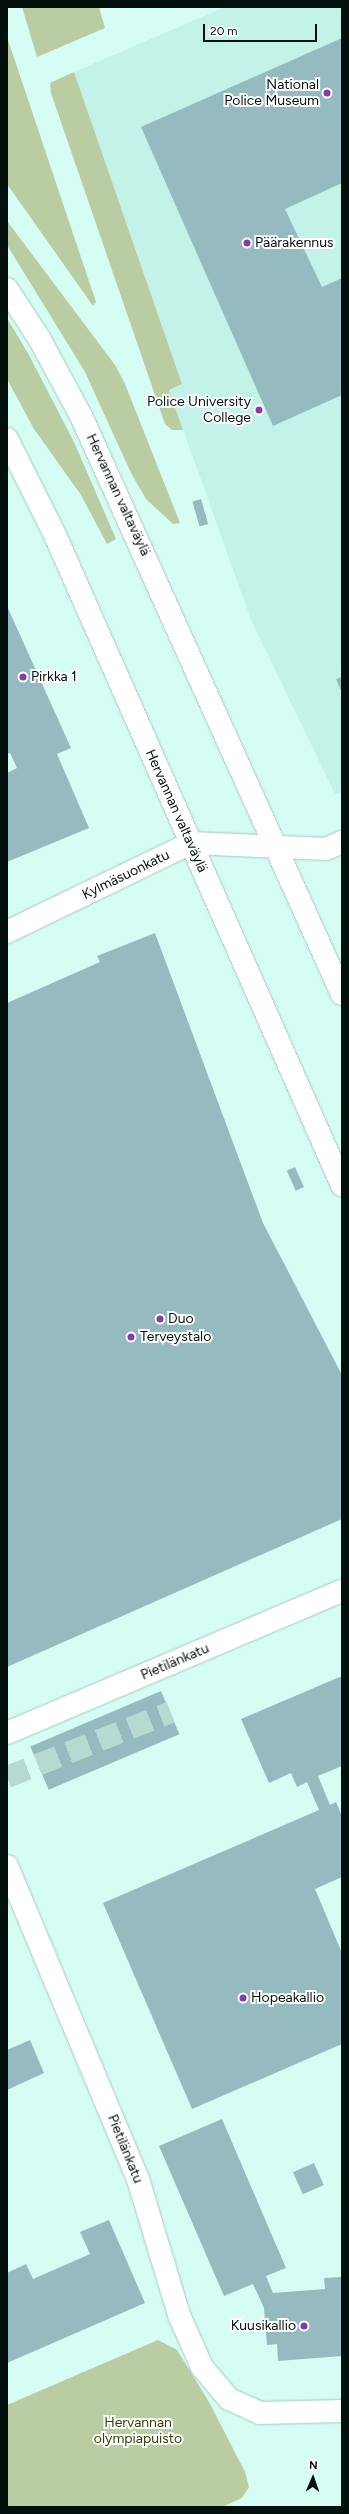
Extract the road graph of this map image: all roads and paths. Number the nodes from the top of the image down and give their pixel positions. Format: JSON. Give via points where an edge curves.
{"nodes":[{"id":1,"x":7,"y":289,"type":"edge"},
{"id":2,"x":7,"y":439,"type":"edge"},
{"id":3,"x":342,"y":842,"type":"edge"},
{"id":4,"x":192,"y":843,"type":"junction"},
{"id":5,"x":275,"y":845,"type":"junction"},
{"id":6,"x":7,"y":932,"type":"edge"},
{"id":7,"x":342,"y":994,"type":"edge"},
{"id":8,"x":342,"y":1185,"type":"edge"},
{"id":9,"x":342,"y":1591,"type":"edge"},
{"id":10,"x":7,"y":1733,"type":"edge"},
{"id":11,"x":7,"y":1866,"type":"edge"},
{"id":12,"x":342,"y":2411,"type":"edge"}],
"edges":[{"from":1,"to":5,"type":"main road","name":"Hervannan valtaväylä","via":[[39,338],[82,418]]},
{"from":2,"to":4,"type":"main road","name":"Hervannan valtaväylä","via":[[55,535]]},
{"from":3,"to":5,"type":"main road","name":"Kylmäsuonkatu","via":[[326,849]]},
{"from":4,"to":5,"type":"main road","name":"Kylmäsuonkatu"},
{"from":4,"to":6,"type":"main road","name":"Kylmäsuonkatu"},
{"from":4,"to":8,"type":"main road","name":"Hervannan valtaväylä"},
{"from":5,"to":7,"type":"main road","name":"Hervannan valtaväylä"},
{"from":9,"to":10,"type":"main road","name":"Pietilänkatu"},
{"from":11,"to":12,"type":"main road","name":"Pietilänkatu","via":[[138,2179],[179,2315],[202,2367],[229,2399],[260,2413]]}]}
